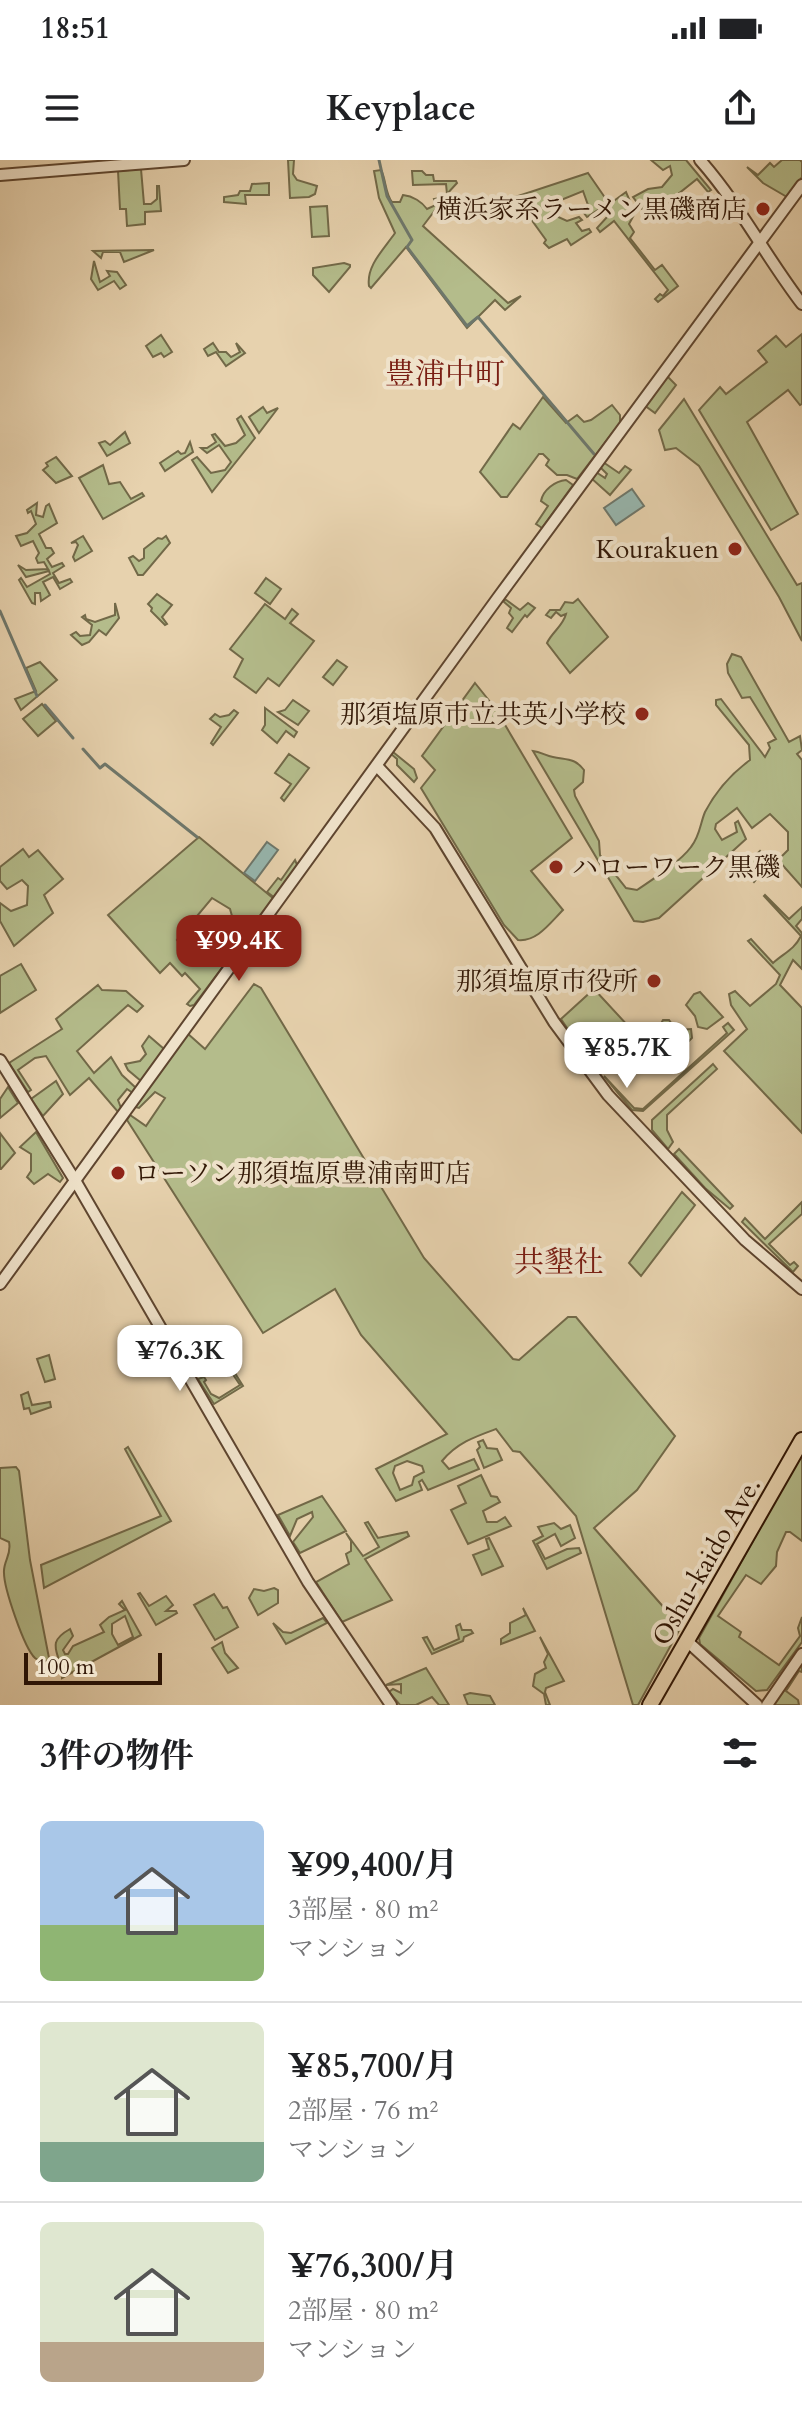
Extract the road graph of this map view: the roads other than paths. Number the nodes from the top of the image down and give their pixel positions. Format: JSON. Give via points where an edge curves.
{"nodes":[{"id":1,"x":184,"y":160,"type":"edge"},
{"id":2,"x":700,"y":160,"type":"edge"},
{"id":3,"x":0,"y":175,"type":"edge"},
{"id":4,"x":802,"y":185,"type":"edge"},
{"id":5,"x":757,"y":242,"type":"junction"},
{"id":6,"x":802,"y":304,"type":"edge"},
{"id":7,"x":377,"y":766,"type":"junction"},
{"id":8,"x":0,"y":1060,"type":"edge"},
{"id":9,"x":76,"y":1182,"type":"junction"},
{"id":10,"x":0,"y":1284,"type":"edge"},
{"id":11,"x":802,"y":1289,"type":"edge"},
{"id":12,"x":802,"y":1440,"type":"edge"},
{"id":13,"x":687,"y":1641,"type":"junction"},
{"id":14,"x":802,"y":1654,"type":"edge"},
{"id":15,"x":391,"y":1705,"type":"edge"},
{"id":16,"x":650,"y":1705,"type":"edge"},
{"id":17,"x":757,"y":1705,"type":"edge"},
{"id":18,"x":767,"y":1705,"type":"edge"}],
"edges":[{"from":1,"to":3,"type":"street"},
{"from":2,"to":5,"type":"street"},
{"from":4,"to":5,"type":"street"},
{"from":5,"to":6,"type":"street"},
{"from":5,"to":7,"type":"street"},
{"from":7,"to":9,"type":"street"},
{"from":7,"to":11,"type":"street","via":[[435,828],[554,1022],[608,1095],[745,1240]]},
{"from":8,"to":9,"type":"street"},
{"from":9,"to":10,"type":"street"},
{"from":9,"to":15,"type":"street","via":[[308,1582]]},
{"from":12,"to":13,"type":"main road","name":"Oshu-kaido Ave."},
{"from":13,"to":16,"type":"main road","name":"Oshu-kaido Ave."},
{"from":13,"to":17,"type":"street"},
{"from":14,"to":18,"type":"street"}]}
